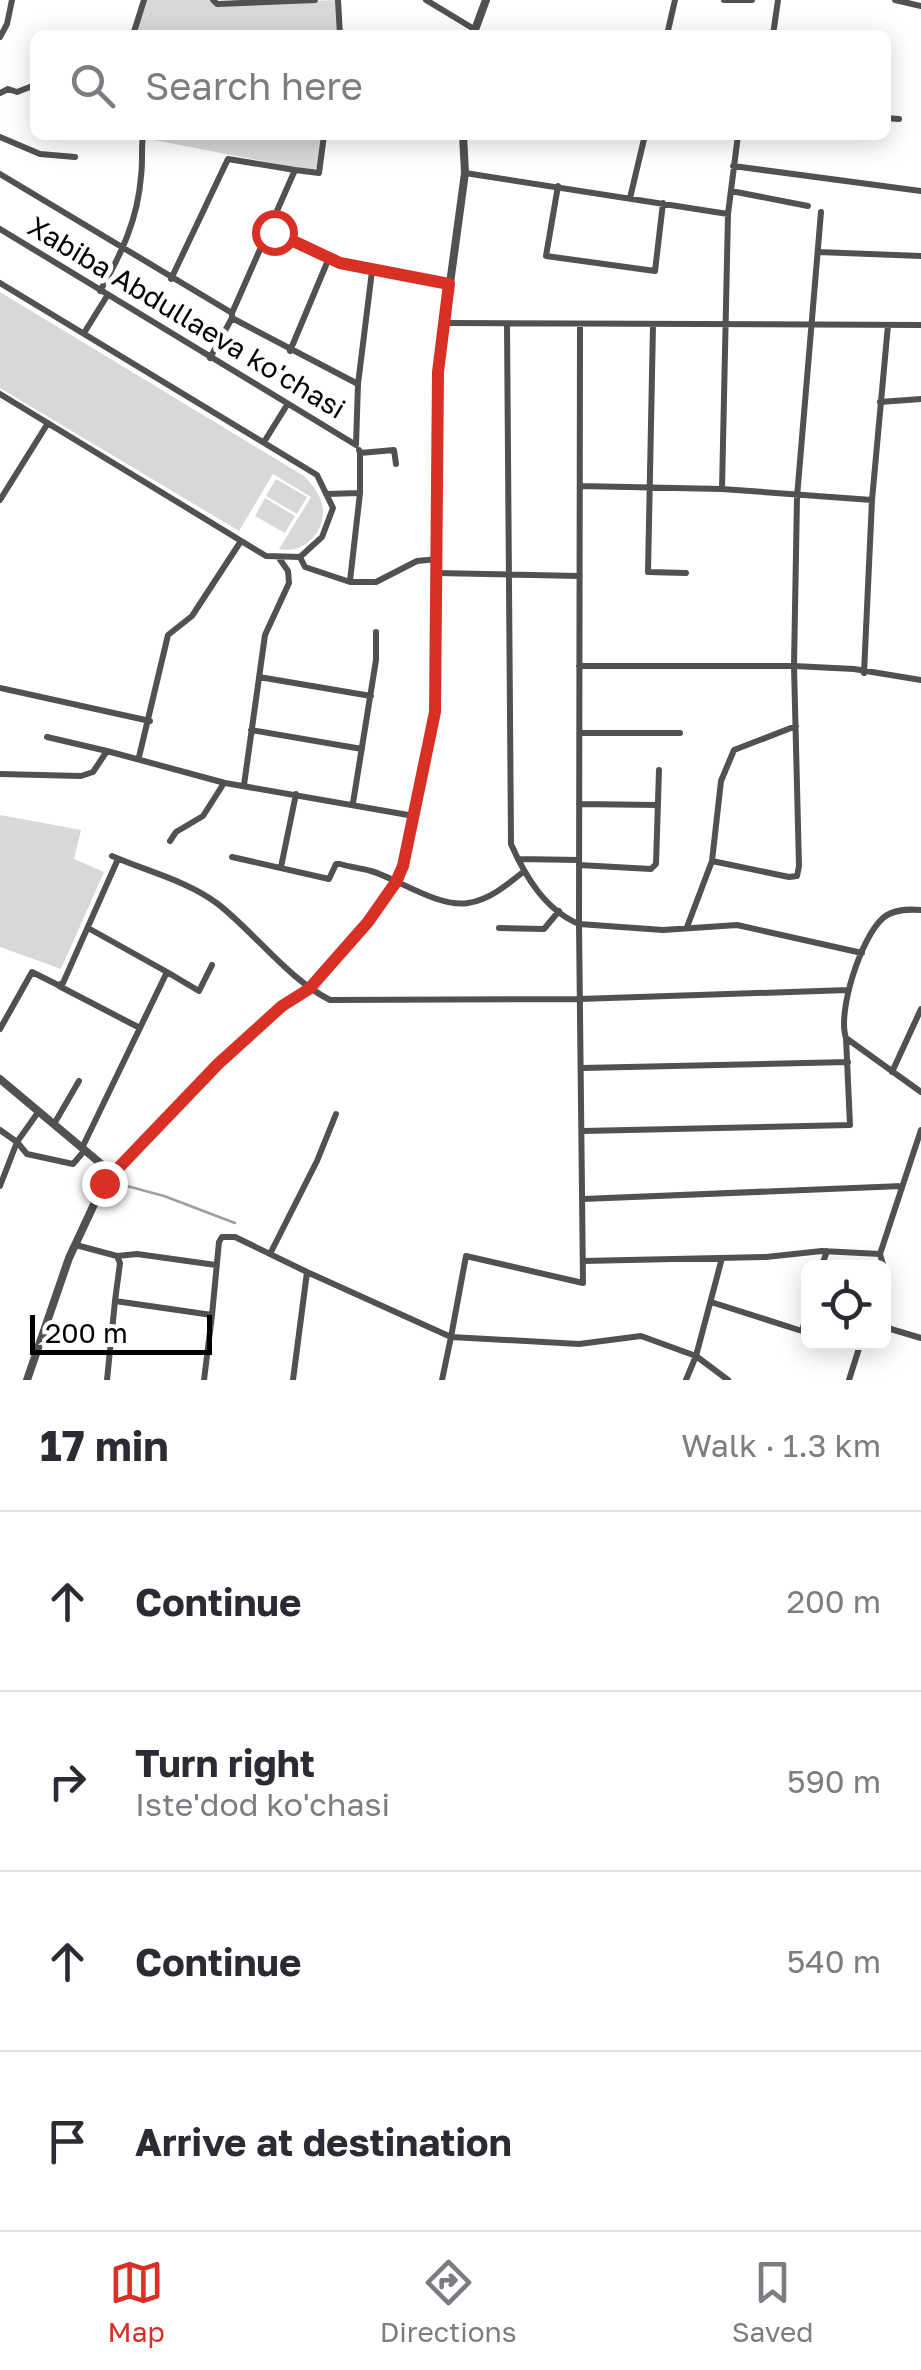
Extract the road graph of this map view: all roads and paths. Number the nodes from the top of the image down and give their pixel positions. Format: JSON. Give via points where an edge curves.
{"nodes":[{"id":1,"x":12,"y":0,"type":"edge"},
{"id":2,"x":144,"y":0,"type":"edge"},
{"id":3,"x":214,"y":0,"type":"edge"},
{"id":4,"x":315,"y":0,"type":"edge"},
{"id":5,"x":338,"y":0,"type":"edge"},
{"id":6,"x":426,"y":0,"type":"edge"},
{"id":7,"x":486,"y":0,"type":"edge"},
{"id":8,"x":675,"y":0,"type":"edge"},
{"id":9,"x":724,"y":0,"type":"edge"},
{"id":10,"x":752,"y":0,"type":"edge"},
{"id":11,"x":778,"y":0,"type":"edge"},
{"id":12,"x":895,"y":0,"type":"edge"},
{"id":13,"x":286,"y":1,"type":"edge"},
{"id":14,"x":921,"y":6,"type":"edge"},
{"id":15,"x":135,"y":30,"type":"edge"},
{"id":16,"x":340,"y":30,"type":"edge"},
{"id":17,"x":470,"y":30,"type":"edge"},
{"id":18,"x":474,"y":30,"type":"edge"},
{"id":19,"x":668,"y":30,"type":"edge"},
{"id":20,"x":774,"y":30,"type":"edge"},
{"id":21,"x":0,"y":37,"type":"edge"},
{"id":22,"x":0,"y":84,"type":"edge"},
{"id":23,"x":30,"y":87,"type":"edge"},
{"id":24,"x":4,"y":91,"type":"edge"},
{"id":25,"x":891,"y":119,"type":"edge"},
{"id":26,"x":898,"y":120,"type":"dead end"},
{"id":27,"x":0,"y":137,"type":"edge"},
{"id":28,"x":142,"y":140,"type":"edge"},
{"id":29,"x":324,"y":140,"type":"edge"},
{"id":30,"x":463,"y":140,"type":"edge"},
{"id":31,"x":644,"y":140,"type":"edge"},
{"id":32,"x":737,"y":140,"type":"edge"},
{"id":33,"x":75,"y":157,"type":"dead end"},
{"id":34,"x":733,"y":166,"type":"junction"},
{"id":35,"x":296,"y":170,"type":"junction"},
{"id":36,"x":465,"y":173,"type":"junction"},
{"id":37,"x":0,"y":174,"type":"edge"},
{"id":38,"x":558,"y":186,"type":"junction"},
{"id":39,"x":730,"y":191,"type":"junction"},
{"id":40,"x":921,"y":191,"type":"edge"},
{"id":41,"x":630,"y":198,"type":"junction"},
{"id":42,"x":663,"y":203,"type":"junction"},
{"id":43,"x":808,"y":206,"type":"dead end"},
{"id":44,"x":821,"y":212,"type":"dead end"},
{"id":45,"x":728,"y":214,"type":"junction"},
{"id":46,"x":0,"y":229,"type":"edge"},
{"id":47,"x":268,"y":234,"type":"junction"},
{"id":48,"x":124,"y":249,"type":"junction"},
{"id":49,"x":818,"y":252,"type":"junction"},
{"id":50,"x":921,"y":256,"type":"edge"},
{"id":51,"x":329,"y":258,"type":"junction"},
{"id":52,"x":372,"y":271,"type":"junction"},
{"id":53,"x":171,"y":278,"type":"junction"},
{"id":54,"x":0,"y":283,"type":"edge"},
{"id":55,"x":449,"y":284,"type":"junction"},
{"id":56,"x":104,"y":293,"type":"junction"},
{"id":57,"x":232,"y":315,"type":"junction"},
{"id":58,"x":443,"y":323,"type":"junction"},
{"id":59,"x":724,"y":324,"type":"junction"},
{"id":60,"x":813,"y":324,"type":"junction"},
{"id":61,"x":507,"y":325,"type":"junction"},
{"id":62,"x":580,"y":325,"type":"junction"},
{"id":63,"x":653,"y":325,"type":"junction"},
{"id":64,"x":888,"y":325,"type":"junction"},
{"id":65,"x":921,"y":325,"type":"edge"},
{"id":66,"x":84,"y":333,"type":"junction"},
{"id":67,"x":290,"y":351,"type":"junction"},
{"id":68,"x":210,"y":358,"type":"junction"},
{"id":69,"x":358,"y":384,"type":"junction"},
{"id":70,"x":0,"y":394,"type":"edge"},
{"id":71,"x":921,"y":399,"type":"edge"},
{"id":72,"x":880,"y":402,"type":"junction"},
{"id":73,"x":287,"y":404,"type":"junction"},
{"id":74,"x":48,"y":423,"type":"junction"},
{"id":75,"x":264,"y":442,"type":"junction"},
{"id":76,"x":358,"y":449,"type":"junction"},
{"id":77,"x":396,"y":464,"type":"dead end"},
{"id":78,"x":580,"y":486,"type":"junction"},
{"id":79,"x":648,"y":487,"type":"junction"},
{"id":80,"x":722,"y":490,"type":"junction"},
{"id":81,"x":360,"y":493,"type":"junction"},
{"id":82,"x":326,"y":494,"type":"junction"},
{"id":83,"x":797,"y":497,"type":"junction"},
{"id":84,"x":0,"y":500,"type":"edge"},
{"id":85,"x":872,"y":500,"type":"junction"},
{"id":86,"x":241,"y":541,"type":"junction"},
{"id":87,"x":279,"y":556,"type":"junction"},
{"id":88,"x":300,"y":557,"type":"junction"},
{"id":89,"x":438,"y":559,"type":"junction"},
{"id":90,"x":437,"y":573,"type":"junction"},
{"id":91,"x":686,"y":573,"type":"dead end"},
{"id":92,"x":509,"y":576,"type":"junction"},
{"id":93,"x":580,"y":576,"type":"junction"},
{"id":94,"x":350,"y":582,"type":"junction"},
{"id":95,"x":376,"y":632,"type":"dead end"},
{"id":96,"x":579,"y":666,"type":"junction"},
{"id":97,"x":794,"y":666,"type":"junction"},
{"id":98,"x":864,"y":673,"type":"junction"},
{"id":99,"x":258,"y":676,"type":"junction"},
{"id":100,"x":921,"y":680,"type":"edge"},
{"id":101,"x":0,"y":688,"type":"edge"},
{"id":102,"x":370,"y":696,"type":"junction"},
{"id":103,"x":150,"y":722,"type":"junction"},
{"id":104,"x":796,"y":726,"type":"junction"},
{"id":105,"x":251,"y":730,"type":"junction"},
{"id":106,"x":580,"y":733,"type":"junction"},
{"id":107,"x":680,"y":734,"type":"dead end"},
{"id":108,"x":47,"y":737,"type":"dead end"},
{"id":109,"x":362,"y":749,"type":"junction"},
{"id":110,"x":107,"y":750,"type":"junction"},
{"id":111,"x":139,"y":757,"type":"junction"},
{"id":112,"x":659,"y":770,"type":"dead end"},
{"id":113,"x":0,"y":774,"type":"edge"},
{"id":114,"x":225,"y":782,"type":"junction"},
{"id":115,"x":244,"y":784,"type":"junction"},
{"id":116,"x":296,"y":794,"type":"junction"},
{"id":117,"x":353,"y":803,"type":"junction"},
{"id":118,"x":579,"y":804,"type":"junction"},
{"id":119,"x":658,"y":805,"type":"junction"},
{"id":120,"x":416,"y":816,"type":"junction"},
{"id":121,"x":170,"y":841,"type":"dead end"},
{"id":122,"x":232,"y":858,"type":"dead end"},
{"id":123,"x":518,"y":859,"type":"junction"},
{"id":124,"x":712,"y":861,"type":"junction"},
{"id":125,"x":579,"y":862,"type":"junction"},
{"id":126,"x":281,"y":868,"type":"junction"},
{"id":127,"x":523,"y":872,"type":"junction"},
{"id":128,"x":396,"y":882,"type":"junction"},
{"id":129,"x":921,"y":910,"type":"edge"},
{"id":130,"x":558,"y":911,"type":"junction"},
{"id":131,"x":579,"y":924,"type":"junction"},
{"id":132,"x":687,"y":927,"type":"junction"},
{"id":133,"x":88,"y":928,"type":"junction"},
{"id":134,"x":499,"y":928,"type":"dead end"},
{"id":135,"x":862,"y":954,"type":"junction"},
{"id":136,"x":212,"y":965,"type":"dead end"},
{"id":137,"x":168,"y":972,"type":"junction"},
{"id":138,"x":58,"y":985,"type":"junction"},
{"id":139,"x":309,"y":989,"type":"junction"},
{"id":140,"x":848,"y":990,"type":"junction"},
{"id":141,"x":580,"y":999,"type":"junction"},
{"id":142,"x":921,"y":1009,"type":"edge"},
{"id":143,"x":138,"y":1026,"type":"junction"},
{"id":144,"x":0,"y":1029,"type":"edge"},
{"id":145,"x":846,"y":1038,"type":"junction"},
{"id":146,"x":848,"y":1062,"type":"junction"},
{"id":147,"x":582,"y":1068,"type":"junction"},
{"id":148,"x":892,"y":1072,"type":"junction"},
{"id":149,"x":0,"y":1079,"type":"edge"},
{"id":150,"x":79,"y":1081,"type":"dead end"},
{"id":151,"x":921,"y":1092,"type":"edge"},
{"id":152,"x":38,"y":1111,"type":"junction"},
{"id":153,"x":336,"y":1114,"type":"dead end"},
{"id":154,"x":54,"y":1124,"type":"junction"},
{"id":155,"x":0,"y":1130,"type":"edge"},
{"id":156,"x":921,"y":1130,"type":"edge"},
{"id":157,"x":583,"y":1131,"type":"junction"},
{"id":158,"x":17,"y":1142,"type":"junction"},
{"id":159,"x":83,"y":1149,"type":"junction"},
{"id":160,"x":908,"y":1168,"type":"junction"},
{"id":161,"x":112,"y":1173,"type":"junction"},
{"id":162,"x":921,"y":1173,"type":"edge"},
{"id":163,"x":0,"y":1186,"type":"edge"},
{"id":164,"x":902,"y":1186,"type":"junction"},
{"id":165,"x":583,"y":1198,"type":"junction"},
{"id":166,"x":76,"y":1245,"type":"junction"},
{"id":167,"x":827,"y":1251,"type":"junction"},
{"id":168,"x":271,"y":1252,"type":"junction"},
{"id":169,"x":880,"y":1254,"type":"junction"},
{"id":170,"x":117,"y":1256,"type":"junction"},
{"id":171,"x":722,"y":1258,"type":"junction"},
{"id":172,"x":824,"y":1260,"type":"edge"},
{"id":173,"x":882,"y":1260,"type":"edge"},
{"id":174,"x":584,"y":1261,"type":"junction"},
{"id":175,"x":216,"y":1265,"type":"junction"},
{"id":176,"x":307,"y":1272,"type":"junction"},
{"id":177,"x":115,"y":1301,"type":"junction"},
{"id":178,"x":711,"y":1302,"type":"junction"},
{"id":179,"x":212,"y":1315,"type":"junction"},
{"id":180,"x":891,"y":1330,"type":"edge"},
{"id":181,"x":801,"y":1331,"type":"edge"},
{"id":182,"x":451,"y":1336,"type":"junction"},
{"id":183,"x":921,"y":1338,"type":"edge"},
{"id":184,"x":858,"y":1350,"type":"edge"},
{"id":185,"x":696,"y":1356,"type":"junction"},
{"id":186,"x":26,"y":1380,"type":"edge"},
{"id":187,"x":107,"y":1380,"type":"edge"},
{"id":188,"x":204,"y":1380,"type":"edge"},
{"id":189,"x":293,"y":1380,"type":"edge"},
{"id":190,"x":442,"y":1380,"type":"edge"},
{"id":191,"x":686,"y":1380,"type":"edge"},
{"id":192,"x":728,"y":1380,"type":"edge"},
{"id":193,"x":849,"y":1380,"type":"edge"}],
"edges":[{"from":1,"to":21,"type":"street"},
{"from":2,"to":15,"type":"street"},
{"from":3,"to":13,"type":"street"},
{"from":4,"to":13,"type":"street"},
{"from":5,"to":16,"type":"street"},
{"from":6,"to":17,"type":"street"},
{"from":7,"to":18,"type":"street"},
{"from":8,"to":19,"type":"street"},
{"from":9,"to":10,"type":"street"},
{"from":11,"to":20,"type":"street"},
{"from":12,"to":14,"type":"street"},
{"from":22,"to":24,"type":"street"},
{"from":23,"to":24,"type":"street"},
{"from":25,"to":26,"type":"street"},
{"from":27,"to":33,"type":"street","via":[[40,154]]},
{"from":28,"to":48,"type":"street","via":[[141,178]]},
{"from":29,"to":35,"type":"street","via":[[319,173]]},
{"from":30,"to":36,"type":"street"},
{"from":31,"to":41,"type":"street"},
{"from":32,"to":34,"type":"street"},
{"from":34,"to":39,"type":"street"},
{"from":34,"to":40,"type":"street"},
{"from":35,"to":47,"type":"street"},
{"from":35,"to":53,"type":"street","via":[[228,158]]},
{"from":36,"to":38,"type":"street"},
{"from":36,"to":55,"type":"street"},
{"from":37,"to":48,"type":"street"},
{"from":38,"to":41,"type":"street"},
{"from":38,"to":42,"type":"street","via":[[546,256],[655,271]]},
{"from":39,"to":43,"type":"street"},
{"from":39,"to":45,"type":"street"},
{"from":41,"to":42,"type":"street"},
{"from":42,"to":45,"type":"street"},
{"from":44,"to":49,"type":"street"},
{"from":45,"to":59,"type":"street"},
{"from":46,"to":56,"type":"street","name":"Xabiba Abdullaeva ko'chasi"},
{"from":47,"to":51,"type":"street"},
{"from":47,"to":57,"type":"street"},
{"from":48,"to":53,"type":"street"},
{"from":48,"to":56,"type":"street"},
{"from":49,"to":50,"type":"street"},
{"from":49,"to":60,"type":"street"},
{"from":51,"to":52,"type":"street"},
{"from":51,"to":67,"type":"street"},
{"from":52,"to":55,"type":"street"},
{"from":52,"to":69,"type":"street","name":"Xabiba Abdullaeva ko'chasi"},
{"from":53,"to":57,"type":"street"},
{"from":54,"to":66,"type":"street"},
{"from":55,"to":58,"type":"street"},
{"from":56,"to":66,"type":"street"},
{"from":56,"to":68,"type":"street","name":"Xabiba Abdullaeva ko'chasi"},
{"from":57,"to":67,"type":"street"},
{"from":57,"to":68,"type":"street"},
{"from":58,"to":61,"type":"street"},
{"from":58,"to":89,"type":"street"},
{"from":59,"to":60,"type":"street"},
{"from":59,"to":63,"type":"street"},
{"from":59,"to":80,"type":"street"},
{"from":60,"to":64,"type":"street"},
{"from":60,"to":83,"type":"street"},
{"from":61,"to":62,"type":"street"},
{"from":61,"to":92,"type":"street"},
{"from":62,"to":63,"type":"street"},
{"from":62,"to":78,"type":"street"},
{"from":63,"to":79,"type":"street"},
{"from":64,"to":65,"type":"street"},
{"from":64,"to":72,"type":"street"},
{"from":66,"to":75,"type":"street"},
{"from":67,"to":69,"type":"street"},
{"from":68,"to":73,"type":"street","name":"Xabiba Abdullaeva ko'chasi"},
{"from":69,"to":76,"type":"street","name":"Xabiba Abdullaeva ko'chasi"},
{"from":70,"to":74,"type":"street"},
{"from":71,"to":72,"type":"street"},
{"from":72,"to":85,"type":"street"},
{"from":73,"to":75,"type":"street"},
{"from":73,"to":76,"type":"street","name":"Xabiba Abdullaeva ko'chasi"},
{"from":74,"to":84,"type":"street"},
{"from":74,"to":86,"type":"street"},
{"from":75,"to":82,"type":"street","via":[[317,475]]},
{"from":76,"to":77,"type":"street","via":[[394,450]]},
{"from":76,"to":81,"type":"street"},
{"from":78,"to":79,"type":"street"},
{"from":78,"to":93,"type":"street"},
{"from":79,"to":80,"type":"street"},
{"from":79,"to":91,"type":"street","via":[[648,572]]},
{"from":80,"to":83,"type":"street"},
{"from":81,"to":82,"type":"street"},
{"from":81,"to":94,"type":"street"},
{"from":82,"to":88,"type":"street","via":[[332,508],[322,537]]},
{"from":83,"to":85,"type":"street"},
{"from":83,"to":97,"type":"street"},
{"from":85,"to":98,"type":"street"},
{"from":86,"to":87,"type":"street"},
{"from":86,"to":103,"type":"street","via":[[192,616],[168,635]]},
{"from":87,"to":88,"type":"street"},
{"from":87,"to":99,"type":"street","via":[[289,583],[266,635]]},
{"from":88,"to":94,"type":"street","via":[[305,566]]},
{"from":89,"to":90,"type":"street"},
{"from":89,"to":94,"type":"street","via":[[417,561],[376,582]]},
{"from":90,"to":92,"type":"street"},
{"from":90,"to":120,"type":"street","via":[[435,712]]},
{"from":92,"to":93,"type":"street"},
{"from":92,"to":123,"type":"street","via":[[511,844]]},
{"from":93,"to":96,"type":"street"},
{"from":95,"to":102,"type":"street"},
{"from":96,"to":97,"type":"street"},
{"from":96,"to":106,"type":"street"},
{"from":97,"to":98,"type":"street"},
{"from":97,"to":104,"type":"street"},
{"from":98,"to":100,"type":"street"},
{"from":99,"to":102,"type":"street"},
{"from":99,"to":105,"type":"street"},
{"from":101,"to":103,"type":"street"},
{"from":102,"to":109,"type":"street"},
{"from":103,"to":111,"type":"street"},
{"from":104,"to":124,"type":"street","via":[[734,750],[722,782]]},
{"from":104,"to":124,"type":"street","via":[[796,876]]},
{"from":105,"to":109,"type":"street"},
{"from":105,"to":115,"type":"street"},
{"from":106,"to":107,"type":"street"},
{"from":106,"to":118,"type":"street"},
{"from":108,"to":110,"type":"street"},
{"from":109,"to":117,"type":"street"},
{"from":110,"to":111,"type":"street"},
{"from":110,"to":113,"type":"street","via":[[93,772],[81,776]]},
{"from":111,"to":114,"type":"street"},
{"from":112,"to":119,"type":"street"},
{"from":114,"to":115,"type":"street"},
{"from":114,"to":121,"type":"street","via":[[204,816]]},
{"from":115,"to":116,"type":"street"},
{"from":116,"to":117,"type":"street"},
{"from":116,"to":126,"type":"street"},
{"from":117,"to":120,"type":"street"},
{"from":118,"to":119,"type":"street"},
{"from":118,"to":125,"type":"street"},
{"from":119,"to":125,"type":"street","via":[[651,869]]},
{"from":120,"to":128,"type":"street"},
{"from":122,"to":126,"type":"street"},
{"from":123,"to":125,"type":"street"},
{"from":123,"to":127,"type":"street"},
{"from":124,"to":132,"type":"street"},
{"from":125,"to":131,"type":"street"},
{"from":126,"to":128,"type":"street","via":[[329,879],[340,864]]},
{"from":127,"to":128,"type":"street","via":[[470,903]]},
{"from":127,"to":130,"type":"street"},
{"from":128,"to":139,"type":"street"},
{"from":129,"to":135,"type":"street","via":[[887,914]]},
{"from":130,"to":131,"type":"street"},
{"from":130,"to":134,"type":"street","via":[[544,929]]},
{"from":131,"to":132,"type":"street"},
{"from":131,"to":141,"type":"street"},
{"from":132,"to":135,"type":"street","via":[[737,924]]},
{"from":133,"to":137,"type":"street"},
{"from":133,"to":138,"type":"street"},
{"from":133,"to":139,"type":"street","via":[[115,857],[214,900]]},
{"from":135,"to":140,"type":"street"},
{"from":136,"to":137,"type":"street","via":[[199,991]]},
{"from":137,"to":143,"type":"street"},
{"from":138,"to":143,"type":"street"},
{"from":138,"to":144,"type":"street","via":[[32,972]]},
{"from":139,"to":141,"type":"street","via":[[330,1000]]},
{"from":139,"to":161,"type":"street","via":[[229,1053]]},
{"from":140,"to":141,"type":"street"},
{"from":140,"to":145,"type":"street"},
{"from":141,"to":147,"type":"street"},
{"from":142,"to":148,"type":"street"},
{"from":143,"to":159,"type":"street"},
{"from":145,"to":146,"type":"street"},
{"from":145,"to":148,"type":"street"},
{"from":146,"to":147,"type":"street"},
{"from":146,"to":157,"type":"street","via":[[850,1124]]},
{"from":147,"to":157,"type":"street"},
{"from":148,"to":151,"type":"street"},
{"from":149,"to":152,"type":"street"},
{"from":150,"to":154,"type":"street"},
{"from":152,"to":154,"type":"street"},
{"from":152,"to":158,"type":"street"},
{"from":153,"to":168,"type":"street"},
{"from":154,"to":159,"type":"street"},
{"from":155,"to":158,"type":"street"},
{"from":156,"to":160,"type":"street"},
{"from":157,"to":165,"type":"street"},
{"from":158,"to":159,"type":"street","via":[[27,1154],[74,1164]]},
{"from":158,"to":163,"type":"street"},
{"from":159,"to":161,"type":"street"},
{"from":160,"to":162,"type":"street"},
{"from":160,"to":164,"type":"street"},
{"from":161,"to":166,"type":"street"},
{"from":164,"to":165,"type":"street"},
{"from":164,"to":169,"type":"street"},
{"from":165,"to":174,"type":"street"},
{"from":166,"to":170,"type":"street"},
{"from":166,"to":186,"type":"street"},
{"from":167,"to":169,"type":"street"},
{"from":167,"to":171,"type":"street"},
{"from":167,"to":172,"type":"street"},
{"from":168,"to":175,"type":"street","via":[[222,1237]]},
{"from":168,"to":176,"type":"street"},
{"from":169,"to":173,"type":"street"},
{"from":170,"to":175,"type":"street"},
{"from":170,"to":177,"type":"street"},
{"from":171,"to":174,"type":"street"},
{"from":171,"to":178,"type":"street"},
{"from":174,"to":182,"type":"street","via":[[583,1283],[466,1256]]},
{"from":175,"to":179,"type":"street"},
{"from":176,"to":182,"type":"street"},
{"from":176,"to":189,"type":"street"},
{"from":177,"to":179,"type":"street"},
{"from":177,"to":187,"type":"street"},
{"from":178,"to":181,"type":"street"},
{"from":178,"to":185,"type":"street"},
{"from":179,"to":188,"type":"street"},
{"from":180,"to":183,"type":"street"},
{"from":182,"to":185,"type":"street","via":[[578,1344],[641,1336]]},
{"from":182,"to":190,"type":"street"},
{"from":184,"to":193,"type":"street"},
{"from":185,"to":191,"type":"street"},
{"from":185,"to":192,"type":"street"}]}
